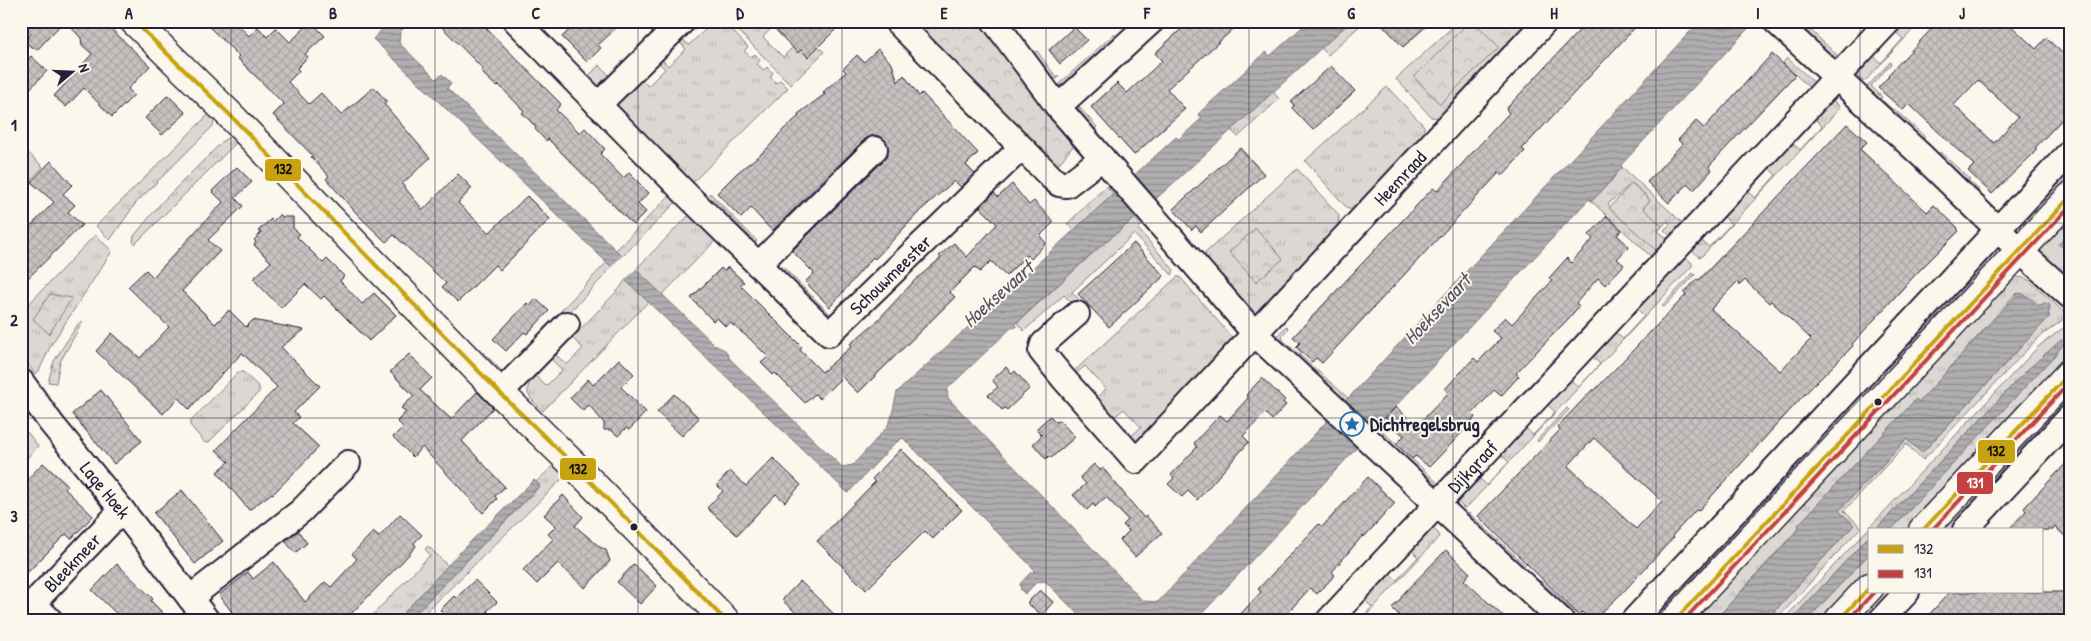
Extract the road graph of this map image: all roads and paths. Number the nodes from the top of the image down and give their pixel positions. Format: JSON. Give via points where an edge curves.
{"nodes":[{"id":1,"x":134,"y":21,"type":"edge"},
{"id":2,"x":516,"y":21,"type":"edge"},
{"id":3,"x":683,"y":21,"type":"edge"},
{"id":4,"x":896,"y":21,"type":"edge"},
{"id":5,"x":994,"y":21,"type":"edge"},
{"id":6,"x":1152,"y":21,"type":"edge"},
{"id":7,"x":1546,"y":21,"type":"edge"},
{"id":8,"x":1775,"y":21,"type":"edge"},
{"id":9,"x":1889,"y":21,"type":"edge"},
{"id":10,"x":1836,"y":78,"type":"junction"},
{"id":11,"x":598,"y":105,"type":"junction"},
{"id":12,"x":1058,"y":107,"type":"junction"},
{"id":13,"x":1022,"y":148,"type":"junction"},
{"id":14,"x":875,"y":149,"type":"dead end"},
{"id":15,"x":2070,"y":152,"type":"edge"},
{"id":16,"x":1102,"y":158,"type":"junction"},
{"id":17,"x":2070,"y":197,"type":"edge"},
{"id":18,"x":1998,"y":229,"type":"junction"},
{"id":19,"x":2020,"y":251,"type":"junction"},
{"id":20,"x":758,"y":265,"type":"junction"},
{"id":21,"x":2070,"y":296,"type":"edge"},
{"id":22,"x":1077,"y":314,"type":"dead end"},
{"id":23,"x":567,"y":324,"type":"dead end"},
{"id":24,"x":1256,"y":335,"type":"junction"},
{"id":25,"x":2070,"y":373,"type":"edge"},
{"id":26,"x":21,"y":381,"type":"edge"},
{"id":27,"x":500,"y":393,"type":"junction"},
{"id":28,"x":2070,"y":417,"type":"edge"},
{"id":29,"x":348,"y":463,"type":"dead end"},
{"id":30,"x":1437,"y":504,"type":"junction"},
{"id":31,"x":122,"y":510,"type":"junction"},
{"id":32,"x":1925,"y":528,"type":"edge"},
{"id":33,"x":1967,"y":528,"type":"edge"},
{"id":34,"x":1868,"y":589,"type":"edge"},
{"id":35,"x":1905,"y":594,"type":"edge"},
{"id":36,"x":190,"y":598,"type":"junction"},
{"id":37,"x":27,"y":610,"type":"edge"},
{"id":38,"x":50,"y":620,"type":"edge"},
{"id":39,"x":207,"y":620,"type":"edge"},
{"id":40,"x":725,"y":620,"type":"edge"},
{"id":41,"x":1329,"y":620,"type":"edge"},
{"id":42,"x":1561,"y":620,"type":"edge"},
{"id":43,"x":1634,"y":620,"type":"edge"},
{"id":44,"x":1675,"y":620,"type":"edge"},
{"id":45,"x":1839,"y":620,"type":"edge"},
{"id":46,"x":1882,"y":620,"type":"edge"}],
"edges":[{"from":1,"to":27,"type":"street"},
{"from":2,"to":11,"type":"street","name":"Schouwmeester"},
{"from":3,"to":11,"type":"street"},
{"from":4,"to":13,"type":"street"},
{"from":5,"to":12,"type":"street"},
{"from":6,"to":12,"type":"street"},
{"from":7,"to":24,"type":"street","name":"Heemraad"},
{"from":8,"to":10,"type":"street"},
{"from":9,"to":10,"type":"street","name":"Dijkgraaf"},
{"from":10,"to":18,"type":"street"},
{"from":10,"to":30,"type":"street","name":"Dijkgraaf"},
{"from":11,"to":20,"type":"street","name":"Schouwmeester"},
{"from":12,"to":16,"type":"street"},
{"from":13,"to":16,"type":"street","via":[[1059,184],[1071,182]]},
{"from":13,"to":20,"type":"street","name":"Schouwmeester","via":[[829,334]]},
{"from":14,"to":20,"type":"street"},
{"from":15,"to":18,"type":"street"},
{"from":16,"to":24,"type":"street"},
{"from":17,"to":19,"type":"street"},
{"from":18,"to":19,"type":"street"},
{"from":18,"to":43,"type":"street"},
{"from":19,"to":21,"type":"street"},
{"from":19,"to":44,"type":"street"},
{"from":22,"to":24,"type":"street","name":"Heemraad","via":[[1043,344],[1041,351],[1136,462]]},
{"from":23,"to":27,"type":"street"},
{"from":24,"to":30,"type":"street","name":"Dijkgraaf"},
{"from":25,"to":32,"type":"street"},
{"from":26,"to":31,"type":"street","name":"Lage Hoek"},
{"from":27,"to":40,"type":"street","via":[[578,468]]},
{"from":28,"to":33,"type":"street"},
{"from":29,"to":36,"type":"street","via":[[301,512]]},
{"from":30,"to":41,"type":"street","name":"Dijkgraaf"},
{"from":30,"to":42,"type":"street","name":"Dijkgraaf"},
{"from":31,"to":36,"type":"street","name":"Lage Hoek"},
{"from":31,"to":37,"type":"street","name":"Bleekmeer"},
{"from":34,"to":45,"type":"street"},
{"from":35,"to":46,"type":"street"},
{"from":36,"to":39,"type":"street","name":"Lage Hoek"},
{"from":37,"to":38,"type":"street"}]}
